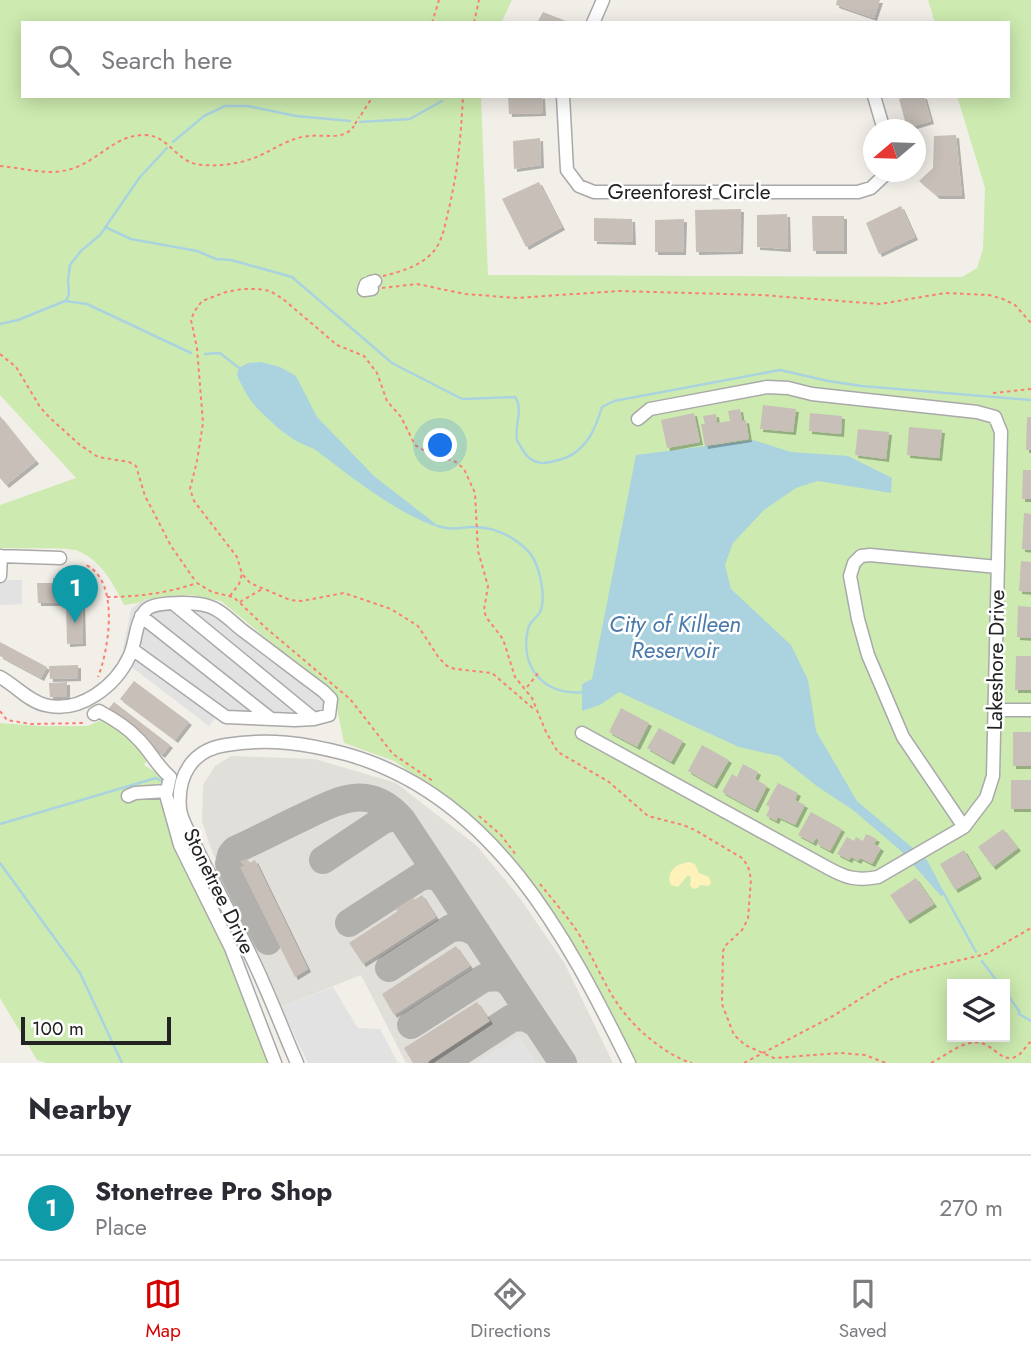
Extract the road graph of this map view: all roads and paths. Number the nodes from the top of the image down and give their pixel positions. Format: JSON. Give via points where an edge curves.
{"nodes":[{"id":1,"x":439,"y":0,"type":"edge"},
{"id":2,"x":479,"y":0,"type":"edge"},
{"id":3,"x":603,"y":0,"type":"edge"},
{"id":4,"x":433,"y":21,"type":"edge"},
{"id":5,"x":474,"y":21,"type":"edge"},
{"id":6,"x":594,"y":21,"type":"edge"},
{"id":7,"x":372,"y":98,"type":"edge"},
{"id":8,"x":463,"y":98,"type":"edge"},
{"id":9,"x":563,"y":98,"type":"edge"},
{"id":10,"x":875,"y":98,"type":"edge"},
{"id":11,"x":881,"y":119,"type":"edge"},
{"id":12,"x":0,"y":166,"type":"edge"},
{"id":13,"x":877,"y":182,"type":"edge"},
{"id":14,"x":1031,"y":323,"type":"edge"},
{"id":15,"x":0,"y":354,"type":"edge"},
{"id":16,"x":1031,"y":389,"type":"edge"},
{"id":17,"x":993,"y":393,"type":"dead end"},
{"id":18,"x":638,"y":419,"type":"dead end"},
{"id":19,"x":1,"y":556,"type":"edge"},
{"id":20,"x":60,"y":558,"type":"joint"},
{"id":21,"x":998,"y":567,"type":"junction"},
{"id":22,"x":242,"y":574,"type":"junction"},
{"id":23,"x":0,"y":576,"type":"edge"},
{"id":24,"x":197,"y":583,"type":"dead end"},
{"id":25,"x":262,"y":589,"type":"junction"},
{"id":26,"x":230,"y":596,"type":"dead end"},
{"id":27,"x":239,"y":602,"type":"dead end"},
{"id":28,"x":174,"y":604,"type":"junction"},
{"id":29,"x":141,"y":616,"type":"junction"},
{"id":30,"x":132,"y":649,"type":"junction"},
{"id":31,"x":539,"y":672,"type":"dead end"},
{"id":32,"x":0,"y":677,"type":"edge"},
{"id":33,"x":97,"y":680,"type":"dead end"},
{"id":34,"x":526,"y":688,"type":"junction"},
{"id":35,"x":995,"y":710,"type":"junction"},
{"id":36,"x":1031,"y":710,"type":"edge"},
{"id":37,"x":0,"y":711,"type":"edge"},
{"id":38,"x":536,"y":711,"type":"junction"},
{"id":39,"x":94,"y":714,"type":"joint"},
{"id":40,"x":271,"y":719,"type":"junction"},
{"id":41,"x":314,"y":719,"type":"junction"},
{"id":42,"x":6,"y":720,"type":"junction"},
{"id":43,"x":1,"y":723,"type":"edge"},
{"id":44,"x":582,"y":733,"type":"dead end"},
{"id":45,"x":167,"y":790,"type":"junction"},
{"id":46,"x":128,"y":796,"type":"dead end"},
{"id":47,"x":964,"y":827,"type":"junction"},
{"id":48,"x":1031,"y":928,"type":"edge"},
{"id":49,"x":1031,"y":1041,"type":"edge"},
{"id":50,"x":761,"y":1054,"type":"junction"},
{"id":51,"x":275,"y":1063,"type":"edge"},
{"id":52,"x":298,"y":1063,"type":"edge"},
{"id":53,"x":628,"y":1063,"type":"edge"},
{"id":54,"x":744,"y":1063,"type":"edge"},
{"id":55,"x":886,"y":1063,"type":"edge"},
{"id":56,"x":931,"y":1063,"type":"edge"}],
"edges":[{"from":1,"to":4,"type":"path"},
{"from":2,"to":5,"type":"path"},
{"from":3,"to":6,"type":"street"},
{"from":7,"to":12,"type":"path","via":[[350,132],[299,137],[235,162],[197,164],[148,135],[124,139],[84,164],[59,173]]},
{"from":8,"to":14,"type":"path","via":[[458,170],[438,245],[405,271],[373,281],[379,288],[417,284],[517,298],[652,292],[880,304],[945,293],[989,295],[1014,305]]},
{"from":9,"to":13,"type":"street","name":"Greenforest Circle","via":[[567,170],[579,186],[594,192],[858,192]]},
{"from":10,"to":11,"type":"street"},
{"from":15,"to":24,"type":"path","via":[[16,367],[50,418],[80,445],[98,457],[136,466],[171,546]]},
{"from":16,"to":17,"type":"path"},
{"from":18,"to":21,"type":"street","name":"Lakeshore Drive","via":[[650,409],[767,387],[988,414],[995,417],[1001,432]]},
{"from":19,"to":20,"type":"street"},
{"from":19,"to":23,"type":"street"},
{"from":20,"to":33,"type":"path","via":[[72,571],[83,574],[86,565],[102,579],[109,640]]},
{"from":21,"to":35,"type":"street","name":"Lakeshore Drive"},
{"from":21,"to":47,"type":"street","via":[[870,555],[854,563],[850,576],[862,636],[895,723]]},
{"from":22,"to":25,"type":"path"},
{"from":22,"to":26,"type":"path"},
{"from":22,"to":34,"type":"path","via":[[237,557],[194,501],[190,488],[203,423],[191,320],[202,302],[242,289],[270,291],[337,345],[364,356],[415,445],[464,469],[473,486],[480,562],[487,581],[484,610],[503,639],[515,677]]},
{"from":25,"to":27,"type":"path"},
{"from":25,"to":38,"type":"path","via":[[302,601],[344,593],[391,609],[418,626],[447,666],[492,673]]},
{"from":28,"to":29,"type":"street","via":[[147,608]]},
{"from":28,"to":41,"type":"street"},
{"from":28,"to":41,"type":"street","via":[[208,606],[323,691],[331,699],[329,715]]},
{"from":29,"to":30,"type":"street"},
{"from":29,"to":40,"type":"street"},
{"from":30,"to":32,"type":"street","via":[[105,689],[72,705],[45,705]]},
{"from":30,"to":40,"type":"street","via":[[226,717]]},
{"from":31,"to":34,"type":"path"},
{"from":34,"to":38,"type":"path"},
{"from":35,"to":36,"type":"street"},
{"from":35,"to":47,"type":"street","name":"Lakeshore Drive","via":[[993,776],[986,798]]},
{"from":37,"to":42,"type":"path"},
{"from":38,"to":50,"type":"path","via":[[558,752],[573,763],[609,782],[648,816],[683,825],[742,858],[748,866],[748,919],[723,951],[722,1004],[734,1035]]},
{"from":39,"to":42,"type":"path","via":[[88,723]]},
{"from":39,"to":45,"type":"street","via":[[107,715],[136,737],[170,777]]},
{"from":40,"to":41,"type":"street"},
{"from":42,"to":43,"type":"path"},
{"from":44,"to":47,"type":"street","name":"Lakeshore Drive","via":[[848,878],[878,877]]},
{"from":45,"to":46,"type":"street"},
{"from":45,"to":51,"type":"street","via":[[180,845],[223,929]]},
{"from":48,"to":50,"type":"path","via":[[986,954],[890,980]]},
{"from":49,"to":56,"type":"path","via":[[1013,1058],[975,1042]]},
{"from":50,"to":54,"type":"path"},
{"from":50,"to":55,"type":"path","via":[[781,1058],[855,1054]]},
{"from":52,"to":53,"type":"street","name":"Stonetree Drive","via":[[250,953],[180,813],[179,784],[204,751],[217,746],[300,743],[353,756],[413,781],[465,818],[520,878],[575,958]]}]}
